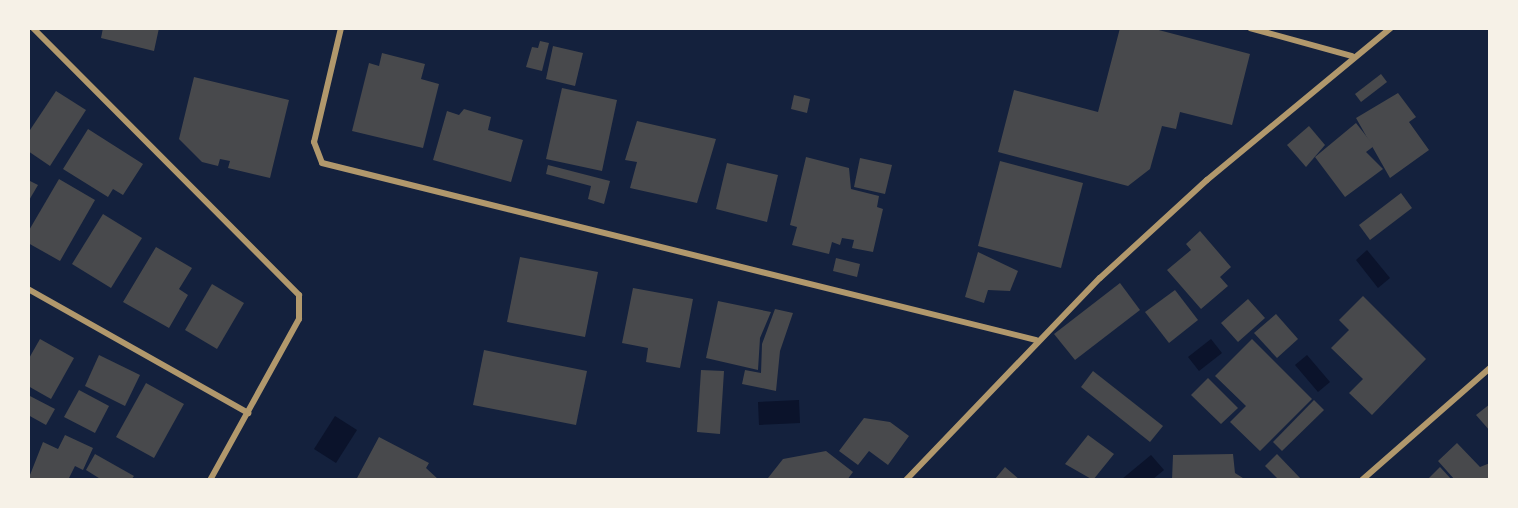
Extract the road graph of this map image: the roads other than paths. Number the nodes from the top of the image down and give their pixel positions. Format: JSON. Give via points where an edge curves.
{"nodes":[{"id":1,"x":33,"y":28,"type":"edge"},
{"id":2,"x":341,"y":28,"type":"edge"},
{"id":3,"x":1250,"y":28,"type":"edge"},
{"id":4,"x":1391,"y":28,"type":"edge"},
{"id":5,"x":1352,"y":56,"type":"junction"},
{"id":6,"x":28,"y":288,"type":"edge"},
{"id":7,"x":1036,"y":340,"type":"junction"},
{"id":8,"x":1490,"y":368,"type":"edge"},
{"id":9,"x":248,"y":413,"type":"junction"},
{"id":10,"x":210,"y":480,"type":"edge"},
{"id":11,"x":906,"y":480,"type":"edge"},
{"id":12,"x":1362,"y":480,"type":"edge"}],
"edges":[{"from":1,"to":9,"type":"street","via":[[299,296],[299,319]]},
{"from":2,"to":7,"type":"street","via":[[314,142],[322,163]]},
{"from":3,"to":5,"type":"street"},
{"from":4,"to":5,"type":"street"},
{"from":5,"to":7,"type":"street","via":[[1206,180]]},
{"from":6,"to":9,"type":"street"},
{"from":7,"to":11,"type":"street"},
{"from":8,"to":12,"type":"street"},
{"from":9,"to":10,"type":"street"}]}
